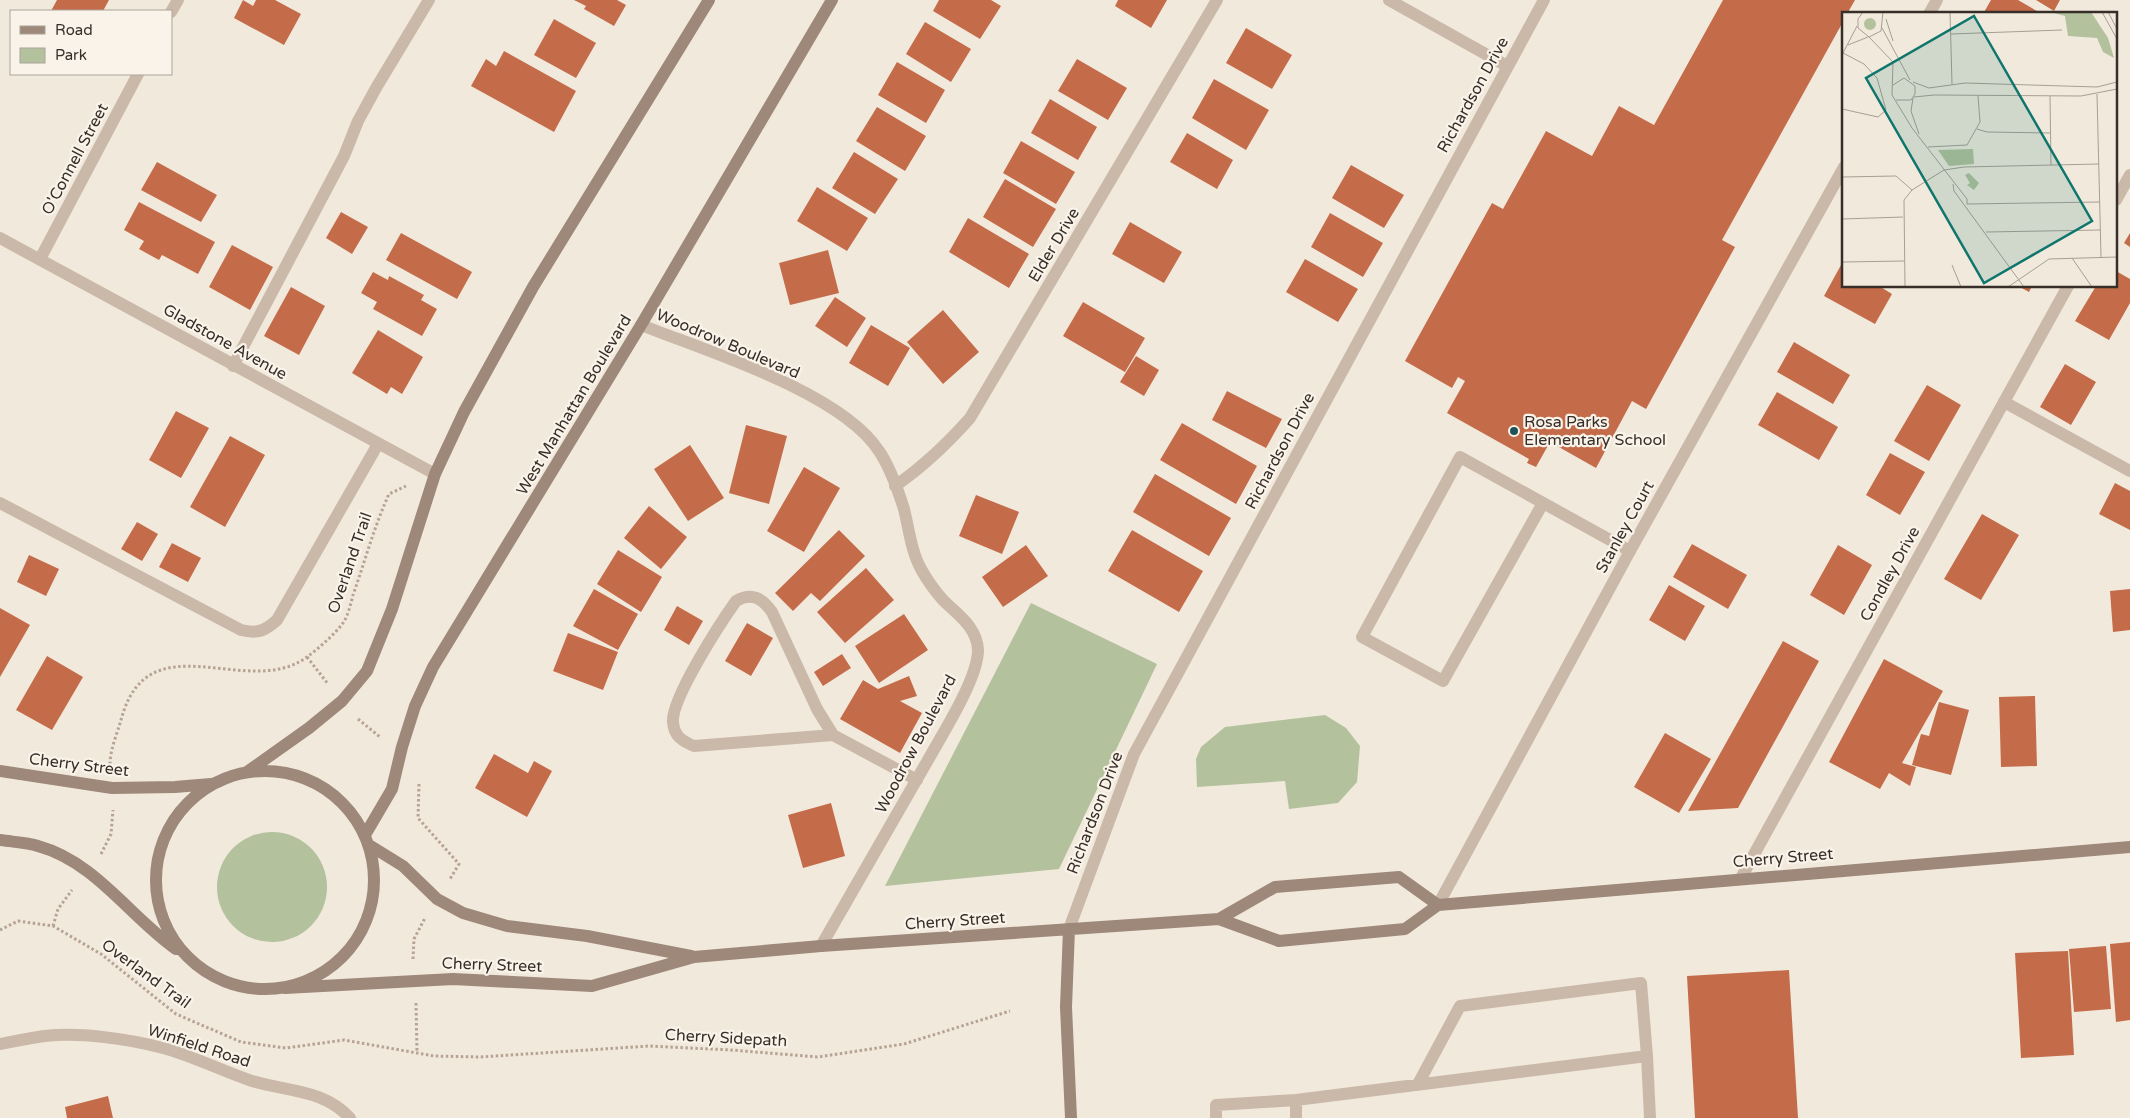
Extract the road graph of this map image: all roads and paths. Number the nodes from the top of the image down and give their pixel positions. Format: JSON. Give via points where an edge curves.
{"nodes":[{"id":1,"x":429,"y":0,"type":"edge"},
{"id":2,"x":708,"y":0,"type":"edge"},
{"id":3,"x":832,"y":0,"type":"edge"},
{"id":4,"x":1218,"y":0,"type":"edge"},
{"id":5,"x":1390,"y":0,"type":"edge"},
{"id":6,"x":1544,"y":0,"type":"edge"},
{"id":7,"x":1937,"y":0,"type":"edge"},
{"id":8,"x":1930,"y":12,"type":"edge"},
{"id":9,"x":1507,"y":66,"type":"junction"},
{"id":10,"x":137,"y":75,"type":"edge"},
{"id":11,"x":1842,"y":171,"type":"edge"},
{"id":12,"x":2130,"y":175,"type":"edge"},
{"id":13,"x":2118,"y":196,"type":"edge"},
{"id":14,"x":0,"y":238,"type":"edge"},
{"id":15,"x":40,"y":259,"type":"junction"},
{"id":16,"x":2067,"y":288,"type":"edge"},
{"id":17,"x":641,"y":325,"type":"junction"},
{"id":18,"x":233,"y":366,"type":"junction"},
{"id":19,"x":2004,"y":402,"type":"junction"},
{"id":20,"x":378,"y":444,"type":"junction"},
{"id":21,"x":2130,"y":471,"type":"edge"},
{"id":22,"x":435,"y":474,"type":"junction"},
{"id":23,"x":895,"y":486,"type":"junction"},
{"id":24,"x":389,"y":494,"type":"dead end"},
{"id":25,"x":0,"y":502,"type":"edge"},
{"id":26,"x":1543,"y":503,"type":"junction"},
{"id":27,"x":1630,"y":551,"type":"junction"},
{"id":28,"x":307,"y":657,"type":"junction"},
{"id":29,"x":326,"y":681,"type":"dead end"},
{"id":30,"x":364,"y":726,"type":"dead end"},
{"id":31,"x":833,"y":735,"type":"junction"},
{"id":32,"x":382,"y":738,"type":"dead end"},
{"id":33,"x":110,"y":771,"type":"dead end"},
{"id":34,"x":0,"y":772,"type":"edge"},
{"id":35,"x":248,"y":772,"type":"junction"},
{"id":36,"x":419,"y":777,"type":"dead end"},
{"id":37,"x":917,"y":780,"type":"junction"},
{"id":38,"x":213,"y":783,"type":"junction"},
{"id":39,"x":114,"y":813,"type":"dead end"},
{"id":40,"x":0,"y":840,"type":"edge"},
{"id":41,"x":367,"y":840,"type":"junction"},
{"id":42,"x":2130,"y":847,"type":"edge"},
{"id":43,"x":102,"y":852,"type":"dead end"},
{"id":44,"x":453,"y":874,"type":"dead end"},
{"id":45,"x":1741,"y":878,"type":"junction"},
{"id":46,"x":68,"y":895,"type":"dead end"},
{"id":47,"x":1438,"y":905,"type":"junction"},
{"id":48,"x":1218,"y":919,"type":"junction"},
{"id":49,"x":423,"y":922,"type":"dead end"},
{"id":50,"x":53,"y":926,"type":"junction"},
{"id":51,"x":1069,"y":929,"type":"junction"},
{"id":52,"x":0,"y":930,"type":"edge"},
{"id":53,"x":821,"y":946,"type":"junction"},
{"id":54,"x":186,"y":956,"type":"junction"},
{"id":55,"x":694,"y":957,"type":"junction"},
{"id":56,"x":413,"y":961,"type":"dead end"},
{"id":57,"x":285,"y":988,"type":"junction"},
{"id":58,"x":416,"y":1011,"type":"dead end"},
{"id":59,"x":1010,"y":1011,"type":"dead end"},
{"id":60,"x":0,"y":1044,"type":"edge"},
{"id":61,"x":416,"y":1052,"type":"junction"},
{"id":62,"x":434,"y":1056,"type":"joint"},
{"id":63,"x":1647,"y":1056,"type":"junction"},
{"id":64,"x":1418,"y":1084,"type":"junction"},
{"id":65,"x":1296,"y":1100,"type":"junction"},
{"id":66,"x":350,"y":1118,"type":"edge"},
{"id":67,"x":1072,"y":1118,"type":"edge"},
{"id":68,"x":1216,"y":1118,"type":"edge"},
{"id":69,"x":1296,"y":1118,"type":"edge"},
{"id":70,"x":1650,"y":1118,"type":"edge"}],
"edges":[{"from":1,"to":18,"type":"street","via":[[371,96],[344,156]]},
{"from":2,"to":22,"type":"main road","via":[[533,287],[480,380]]},
{"from":3,"to":17,"type":"main road","name":"West Manhattan Boulevard"},
{"from":4,"to":23,"type":"street","name":"Elder Drive","via":[[970,418],[943,448]]},
{"from":5,"to":9,"type":"street"},
{"from":6,"to":9,"type":"street","name":"Richardson Drive"},
{"from":7,"to":8,"type":"street"},
{"from":9,"to":51,"type":"street","name":"Richardson Drive","via":[[1134,754]]},
{"from":10,"to":15,"type":"street","name":"O'Connell Street"},
{"from":11,"to":27,"type":"street","name":"Stanley Court"},
{"from":12,"to":13,"type":"street"},
{"from":14,"to":15,"type":"street","name":"Gladstone Avenue"},
{"from":15,"to":18,"type":"street","name":"Gladstone Avenue"},
{"from":16,"to":19,"type":"street","name":"Condley Drive"},
{"from":17,"to":23,"type":"street","name":"Woodrow Boulevard","via":[[772,376],[829,406],[854,424],[879,451]]},
{"from":17,"to":41,"type":"main road","name":"West Manhattan Boulevard","via":[[434,667],[415,706],[392,789]]},
{"from":18,"to":20,"type":"street","name":"Gladstone Avenue"},
{"from":19,"to":21,"type":"street"},
{"from":19,"to":45,"type":"street","name":"Condley Drive"},
{"from":20,"to":22,"type":"street","name":"Gladstone Avenue"},
{"from":20,"to":25,"type":"street","via":[[278,620],[255,633],[241,630]]},
{"from":22,"to":35,"type":"main road","via":[[392,609],[367,671],[342,700]]},
{"from":23,"to":37,"type":"street","name":"Woodrow Boulevard","via":[[920,568],[931,586],[962,616],[973,632],[978,650],[966,690]]},
{"from":24,"to":28,"type":"path","name":"Overland Trail","via":[[376,522],[344,622]]},
{"from":26,"to":26,"type":"street","via":[[1460,457],[1362,637],[1443,681]]},
{"from":26,"to":27,"type":"street"},
{"from":27,"to":47,"type":"street","name":"Stanley Court"},
{"from":28,"to":29,"type":"path"},
{"from":28,"to":33,"type":"path","name":"Overland Trail","via":[[282,669],[267,671],[184,665],[158,671],[129,696],[110,758]]},
{"from":30,"to":32,"type":"path"},
{"from":31,"to":31,"type":"street","via":[[694,746],[683,742],[676,734],[673,710],[736,602],[745,596],[755,596],[765,602]]},
{"from":31,"to":37,"type":"street"},
{"from":34,"to":38,"type":"main road","name":"Cherry Street","via":[[112,788]]},
{"from":35,"to":38,"type":"main road"},
{"from":35,"to":41,"type":"main road","via":[[284,772],[317,784],[346,806]]},
{"from":36,"to":44,"type":"path","via":[[418,818],[460,864]]},
{"from":37,"to":53,"type":"street","name":"Woodrow Boulevard"},
{"from":38,"to":54,"type":"main road","via":[[190,800],[172,822],[160,848],[155,877],[159,906],[168,933]]},
{"from":39,"to":43,"type":"path","via":[[111,834]]},
{"from":40,"to":54,"type":"main road","via":[[38,846],[59,854],[112,890],[160,938]]},
{"from":41,"to":55,"type":"main road","name":"Cherry Street","via":[[403,866],[437,899],[463,913],[508,926],[587,936]]},
{"from":41,"to":57,"type":"main road","via":[[374,880],[366,924],[352,947],[333,966],[310,980]]},
{"from":42,"to":45,"type":"main road","name":"Cherry Street"},
{"from":45,"to":47,"type":"main road","name":"Cherry Street"},
{"from":46,"to":50,"type":"path","via":[[58,909]]},
{"from":47,"to":48,"type":"main road","name":"Cherry Street","via":[[1405,929],[1279,941]]},
{"from":47,"to":48,"type":"main road","name":"Cherry Street","via":[[1399,877],[1275,887]]},
{"from":48,"to":51,"type":"main road","name":"Cherry Street"},
{"from":49,"to":56,"type":"path","via":[[414,939]]},
{"from":50,"to":52,"type":"path","name":"Overland Trail","via":[[18,921]]},
{"from":50,"to":61,"type":"path","name":"Overland Trail","via":[[101,954],[176,1014],[241,1042],[286,1048],[344,1040]]},
{"from":51,"to":53,"type":"main road","name":"Cherry Street"},
{"from":51,"to":67,"type":"main road","via":[[1066,1007]]},
{"from":53,"to":55,"type":"main road","name":"Cherry Street"},
{"from":54,"to":57,"type":"main road","via":[[223,981],[249,989]]},
{"from":55,"to":57,"type":"main road","name":"Cherry Street","via":[[592,986],[452,979]]},
{"from":58,"to":61,"type":"path"},
{"from":59,"to":62,"type":"path","name":"Cherry Sidepath","via":[[904,1044],[818,1057],[649,1046],[480,1057]]},
{"from":60,"to":66,"type":"street","name":"Winfield Road","via":[[47,1036],[76,1036],[162,1048],[252,1081],[312,1093],[339,1106]]},
{"from":61,"to":62,"type":"path","name":"Overland Trail"},
{"from":63,"to":64,"type":"street"},
{"from":63,"to":64,"type":"street","via":[[1642,983],[1460,1006]]},
{"from":63,"to":70,"type":"street"},
{"from":64,"to":65,"type":"street"},
{"from":65,"to":68,"type":"street","via":[[1216,1105]]},
{"from":65,"to":69,"type":"street"}]}
